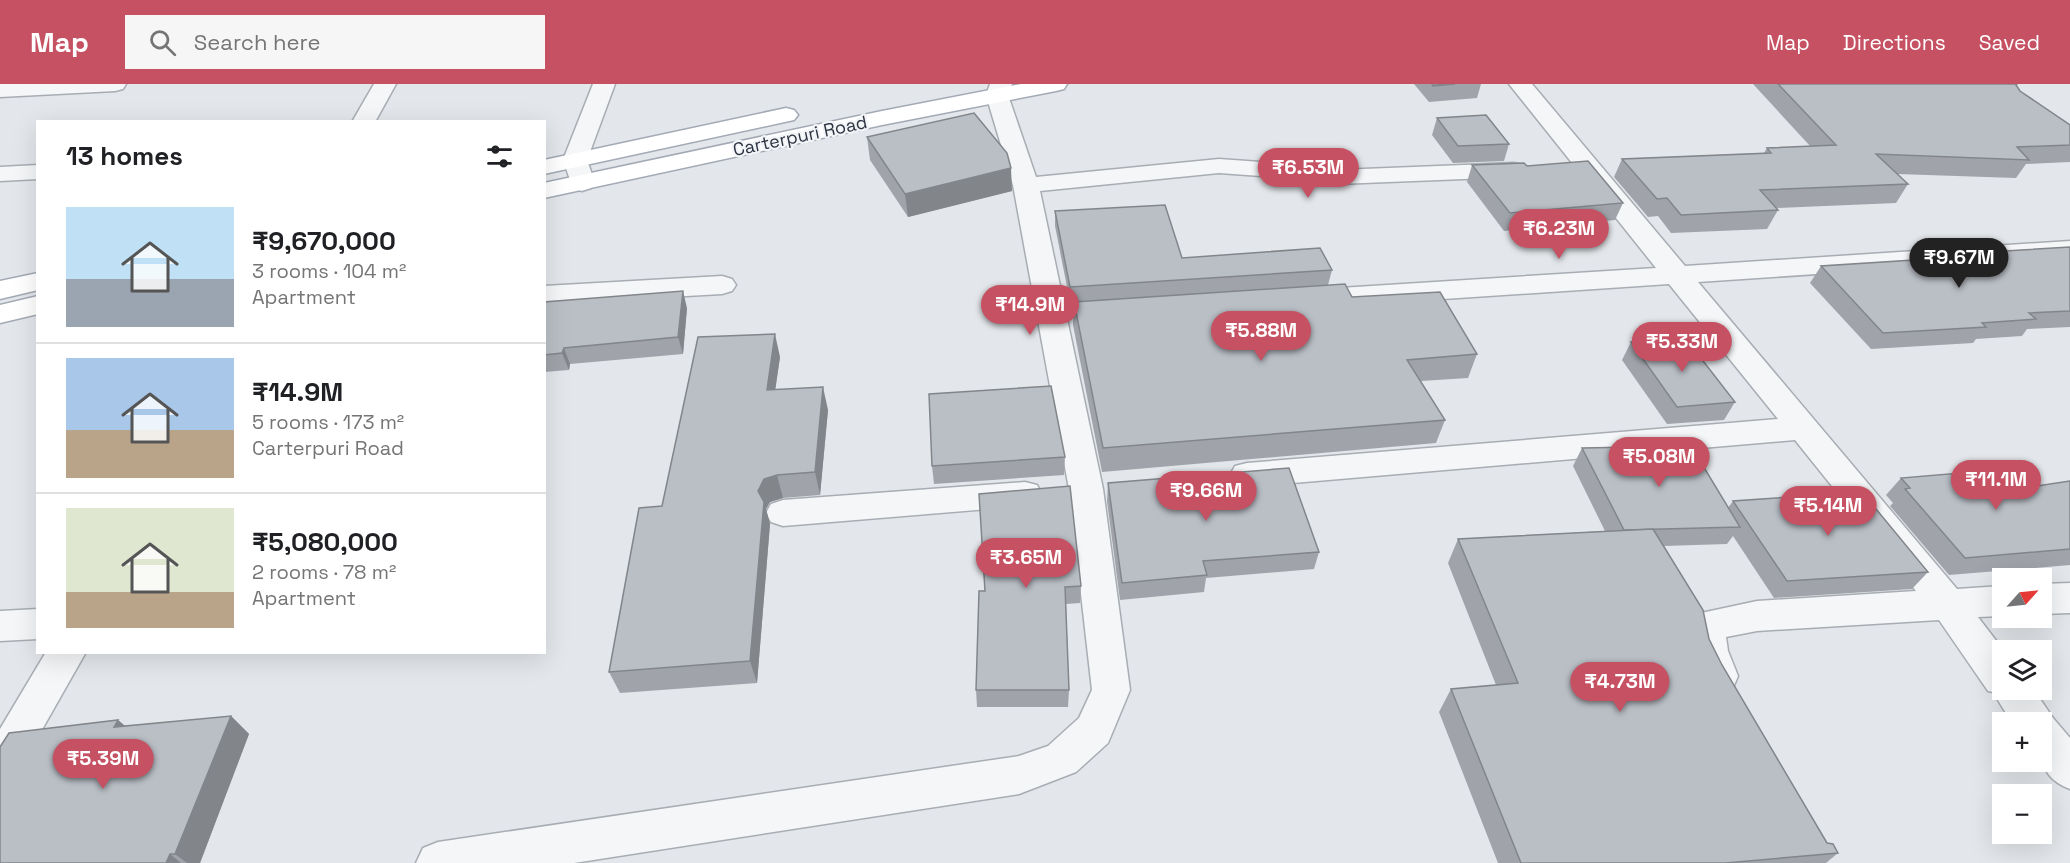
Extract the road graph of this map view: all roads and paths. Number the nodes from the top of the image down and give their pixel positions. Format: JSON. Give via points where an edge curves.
{"nodes":[{"id":1,"x":115,"y":84,"type":"edge"},
{"id":2,"x":385,"y":84,"type":"edge"},
{"id":3,"x":604,"y":84,"type":"edge"},
{"id":4,"x":1056,"y":84,"type":"edge"},
{"id":5,"x":1520,"y":84,"type":"edge"},
{"id":6,"x":999,"y":89,"type":"edge"},
{"id":7,"x":0,"y":90,"type":"edge"},
{"id":8,"x":812,"y":110,"type":"dead end"},
{"id":9,"x":364,"y":120,"type":"edge"},
{"id":10,"x":546,"y":167,"type":"edge"},
{"id":11,"x":1564,"y":168,"type":"junction"},
{"id":12,"x":36,"y":172,"type":"edge"},
{"id":13,"x":578,"y":172,"type":"junction"},
{"id":14,"x":0,"y":174,"type":"edge"},
{"id":15,"x":1026,"y":185,"type":"junction"},
{"id":16,"x":546,"y":190,"type":"edge"},
{"id":17,"x":2070,"y":249,"type":"edge"},
{"id":18,"x":1677,"y":275,"type":"junction"},
{"id":19,"x":36,"y":281,"type":"edge"},
{"id":20,"x":722,"y":285,"type":"dead end"},
{"id":21,"x":0,"y":290,"type":"edge"},
{"id":22,"x":546,"y":295,"type":"edge"},
{"id":23,"x":1286,"y":301,"type":"edge"},
{"id":24,"x":36,"y":305,"type":"edge"},
{"id":25,"x":0,"y":314,"type":"edge"},
{"id":26,"x":1804,"y":428,"type":"junction"},
{"id":27,"x":1215,"y":478,"type":"edge"},
{"id":28,"x":1121,"y":486,"type":"edge"},
{"id":29,"x":1086,"y":489,"type":"junction"},
{"id":30,"x":783,"y":513,"type":"dead end"},
{"id":31,"x":2070,"y":598,"type":"edge"},
{"id":32,"x":2052,"y":599,"type":"edge"},
{"id":33,"x":1992,"y":602,"type":"edge"},
{"id":34,"x":1948,"y":604,"type":"junction"},
{"id":35,"x":36,"y":624,"type":"edge"},
{"id":36,"x":0,"y":626,"type":"edge"},
{"id":37,"x":66,"y":654,"type":"edge"},
{"id":38,"x":1992,"y":665,"type":"edge"},
{"id":39,"x":1735,"y":705,"type":"edge"},
{"id":40,"x":2052,"y":746,"type":"edge"},
{"id":41,"x":0,"y":766,"type":"edge"},
{"id":42,"x":2070,"y":770,"type":"edge"},
{"id":43,"x":438,"y":863,"type":"edge"}],
"edges":[{"from":1,"to":7,"type":"street"},
{"from":2,"to":9,"type":"street"},
{"from":3,"to":13,"type":"street"},
{"from":4,"to":6,"type":"main road","name":"Carterpuri Road"},
{"from":5,"to":11,"type":"street"},
{"from":6,"to":13,"type":"main road","name":"Carterpuri Road"},
{"from":6,"to":15,"type":"street"},
{"from":8,"to":13,"type":"main road","name":"Carterpuri Road"},
{"from":10,"to":13,"type":"main road","name":"Carterpuri Road"},
{"from":11,"to":15,"type":"street","via":[[1314,178],[1219,166]]},
{"from":11,"to":18,"type":"street"},
{"from":12,"to":14,"type":"street"},
{"from":13,"to":16,"type":"main road","name":"Carterpuri Road"},
{"from":15,"to":29,"type":"street","via":[[1062,314]]},
{"from":17,"to":18,"type":"street"},
{"from":18,"to":23,"type":"street"},
{"from":18,"to":26,"type":"street"},
{"from":19,"to":21,"type":"main road"},
{"from":20,"to":22,"type":"street"},
{"from":24,"to":25,"type":"main road"},
{"from":26,"to":27,"type":"street"},
{"from":26,"to":34,"type":"street"},
{"from":28,"to":29,"type":"street"},
{"from":29,"to":30,"type":"street"},
{"from":29,"to":43,"type":"street","via":[[1111,690],[1094,730],[1062,759],[1019,775]]},
{"from":31,"to":32,"type":"street"},
{"from":33,"to":34,"type":"street"},
{"from":34,"to":38,"type":"street"},
{"from":34,"to":39,"type":"street","via":[[1757,616],[1714,624],[1706,635],[1709,651]]},
{"from":35,"to":36,"type":"street"},
{"from":37,"to":41,"type":"street"},
{"from":40,"to":42,"type":"street"}]}
